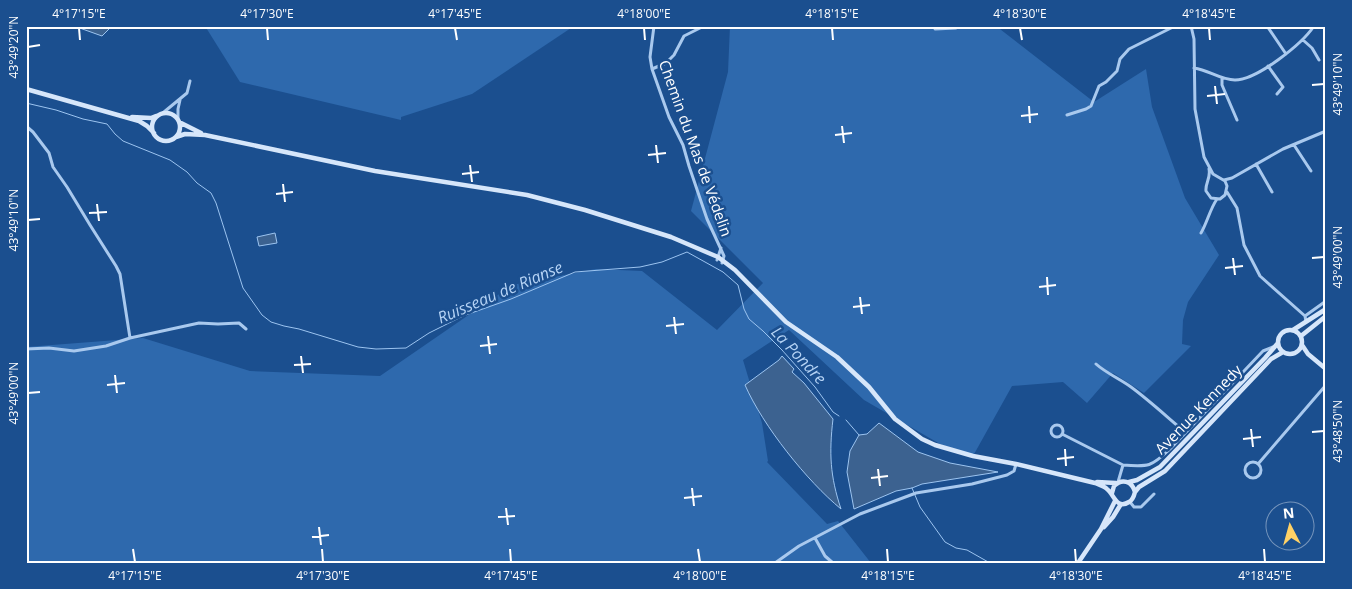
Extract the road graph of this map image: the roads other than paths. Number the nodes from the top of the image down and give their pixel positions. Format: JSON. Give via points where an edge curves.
{"nodes":[{"id":1,"x":654,"y":26,"type":"edge"},
{"id":2,"x":704,"y":26,"type":"edge"},
{"id":3,"x":960,"y":26,"type":"edge"},
{"id":4,"x":1175,"y":26,"type":"edge"},
{"id":5,"x":1191,"y":26,"type":"edge"},
{"id":6,"x":1267,"y":26,"type":"edge"},
{"id":7,"x":1314,"y":26,"type":"edge"},
{"id":8,"x":935,"y":29,"type":"dead end"},
{"id":9,"x":1303,"y":40,"type":"junction"},
{"id":10,"x":1286,"y":54,"type":"junction"},
{"id":11,"x":1319,"y":60,"type":"dead end"},
{"id":12,"x":1268,"y":66,"type":"junction"},
{"id":13,"x":1194,"y":68,"type":"junction"},
{"id":14,"x":652,"y":70,"type":"junction"},
{"id":15,"x":1222,"y":78,"type":"junction"},
{"id":16,"x":190,"y":81,"type":"dead end"},
{"id":17,"x":26,"y":89,"type":"edge"},
{"id":18,"x":1277,"y":94,"type":"dead end"},
{"id":19,"x":180,"y":100,"type":"junction"},
{"id":20,"x":164,"y":112,"type":"junction"},
{"id":21,"x":157,"y":115,"type":"junction"},
{"id":22,"x":1067,"y":115,"type":"dead end"},
{"id":23,"x":124,"y":116,"type":"junction"},
{"id":24,"x":178,"y":118,"type":"junction"},
{"id":25,"x":1237,"y":120,"type":"dead end"},
{"id":26,"x":180,"y":123,"type":"junction"},
{"id":27,"x":26,"y":126,"type":"edge"},
{"id":28,"x":1326,"y":131,"type":"edge"},
{"id":29,"x":154,"y":133,"type":"junction"},
{"id":30,"x":205,"y":135,"type":"junction"},
{"id":31,"x":176,"y":137,"type":"junction"},
{"id":32,"x":1294,"y":145,"type":"junction"},
{"id":33,"x":1256,"y":164,"type":"junction"},
{"id":34,"x":1209,"y":168,"type":"junction"},
{"id":35,"x":1311,"y":171,"type":"dead end"},
{"id":36,"x":1218,"y":177,"type":"junction"},
{"id":37,"x":1232,"y":178,"type":"junction"},
{"id":38,"x":1223,"y":180,"type":"junction"},
{"id":39,"x":1208,"y":181,"type":"junction"},
{"id":40,"x":1227,"y":186,"type":"junction"},
{"id":41,"x":1227,"y":192,"type":"junction"},
{"id":42,"x":1272,"y":192,"type":"dead end"},
{"id":43,"x":1223,"y":197,"type":"junction"},
{"id":44,"x":1211,"y":198,"type":"junction"},
{"id":45,"x":1217,"y":199,"type":"junction"},
{"id":46,"x":1232,"y":200,"type":"junction"},
{"id":47,"x":1213,"y":204,"type":"junction"},
{"id":48,"x":1201,"y":234,"type":"dead end"},
{"id":49,"x":721,"y":248,"type":"junction"},
{"id":50,"x":717,"y":259,"type":"junction"},
{"id":51,"x":722,"y":262,"type":"junction"},
{"id":52,"x":1326,"y":301,"type":"edge"},
{"id":53,"x":1326,"y":309,"type":"edge"},
{"id":54,"x":1305,"y":316,"type":"junction"},
{"id":55,"x":1326,"y":316,"type":"edge"},
{"id":56,"x":1306,"y":323,"type":"junction"},
{"id":57,"x":246,"y":329,"type":"dead end"},
{"id":58,"x":1293,"y":330,"type":"junction"},
{"id":59,"x":1301,"y":336,"type":"junction"},
{"id":60,"x":130,"y":338,"type":"junction"},
{"id":61,"x":1276,"y":345,"type":"junction"},
{"id":62,"x":1302,"y":345,"type":"junction"},
{"id":63,"x":26,"y":349,"type":"edge"},
{"id":64,"x":1283,"y":352,"type":"junction"},
{"id":65,"x":1297,"y":352,"type":"junction"},
{"id":66,"x":1308,"y":354,"type":"junction"},
{"id":67,"x":1096,"y":364,"type":"dead end"},
{"id":68,"x":1326,"y":369,"type":"edge"},
{"id":69,"x":1326,"y":385,"type":"edge"},
{"id":70,"x":1185,"y":432,"type":"junction"},
{"id":71,"x":1062,"y":434,"type":"dead end"},
{"id":72,"x":1014,"y":463,"type":"junction"},
{"id":73,"x":1258,"y":464,"type":"junction"},
{"id":74,"x":1123,"y":465,"type":"junction"},
{"id":75,"x":1122,"y":474,"type":"junction"},
{"id":76,"x":1088,"y":482,"type":"junction"},
{"id":77,"x":1127,"y":482,"type":"junction"},
{"id":78,"x":1117,"y":483,"type":"junction"},
{"id":79,"x":1135,"y":492,"type":"junction"},
{"id":80,"x":1112,"y":493,"type":"junction"},
{"id":81,"x":1154,"y":494,"type":"dead end"},
{"id":82,"x":1115,"y":501,"type":"junction"},
{"id":83,"x":1130,"y":502,"type":"junction"},
{"id":84,"x":1121,"y":504,"type":"junction"},
{"id":85,"x":1101,"y":529,"type":"junction"},
{"id":86,"x":815,"y":538,"type":"junction"},
{"id":87,"x":775,"y":563,"type":"edge"},
{"id":88,"x":833,"y":563,"type":"edge"},
{"id":89,"x":1078,"y":563,"type":"edge"}],
"edges":[{"from":1,"to":14,"type":"street","name":"Chemin du Mas de Védelin","via":[[650,58]]},
{"from":2,"to":14,"type":"street","via":[[684,36],[674,55]]},
{"from":3,"to":8,"type":"street"},
{"from":4,"to":22,"type":"street","via":[[1129,49],[1120,59],[1117,71],[1099,86],[1091,106]]},
{"from":5,"to":13,"type":"street"},
{"from":6,"to":10,"type":"street"},
{"from":7,"to":9,"type":"street"},
{"from":9,"to":10,"type":"street"},
{"from":9,"to":11,"type":"street"},
{"from":10,"to":12,"type":"street"},
{"from":12,"to":15,"type":"street","via":[[1246,79]]},
{"from":12,"to":18,"type":"street","via":[[1283,87]]},
{"from":13,"to":15,"type":"street"},
{"from":13,"to":34,"type":"street","via":[[1195,117]]},
{"from":14,"to":49,"type":"street","name":"Chemin du Mas de Védelin"},
{"from":15,"to":25,"type":"street","via":[[1222,86]]},
{"from":16,"to":19,"type":"street","via":[[187,93]]},
{"from":17,"to":23,"type":"main road"},
{"from":19,"to":20,"type":"street"},
{"from":19,"to":24,"type":"street"},
{"from":20,"to":21,"type":"main road"},
{"from":20,"to":24,"type":"main road"},
{"from":21,"to":23,"type":"main road","via":[[151,118]]},
{"from":21,"to":29,"type":"main road","via":[[152,124]]},
{"from":23,"to":29,"type":"main road","via":[[139,121]]},
{"from":24,"to":26,"type":"main road"},
{"from":26,"to":30,"type":"main road"},
{"from":26,"to":31,"type":"main road"},
{"from":27,"to":60,"type":"street","via":[[49,153],[53,167],[120,274]]},
{"from":28,"to":32,"type":"street"},
{"from":29,"to":31,"type":"main road","via":[[166,141]]},
{"from":30,"to":31,"type":"main road"},
{"from":30,"to":50,"type":"main road","via":[[375,171],[527,195],[671,237]]},
{"from":32,"to":33,"type":"street"},
{"from":32,"to":35,"type":"street"},
{"from":33,"to":37,"type":"street"},
{"from":33,"to":42,"type":"street"},
{"from":34,"to":36,"type":"street"},
{"from":34,"to":39,"type":"street","via":[[1211,175]]},
{"from":36,"to":38,"type":"street"},
{"from":36,"to":39,"type":"street"},
{"from":37,"to":38,"type":"street"},
{"from":37,"to":40,"type":"street"},
{"from":38,"to":40,"type":"street"},
{"from":39,"to":44,"type":"street","via":[[1206,191]]},
{"from":40,"to":41,"type":"street"},
{"from":41,"to":43,"type":"street"},
{"from":41,"to":46,"type":"street"},
{"from":43,"to":45,"type":"street"},
{"from":43,"to":46,"type":"street"},
{"from":44,"to":45,"type":"street"},
{"from":44,"to":47,"type":"street"},
{"from":45,"to":47,"type":"street"},
{"from":46,"to":54,"type":"street","via":[[1237,208],[1244,244],[1260,276]]},
{"from":47,"to":48,"type":"street"},
{"from":49,"to":50,"type":"street","name":"Chemin du Mas de Védelin"},
{"from":49,"to":51,"type":"street","name":"Chemin du Mas de Védelin"},
{"from":50,"to":51,"type":"main road"},
{"from":51,"to":72,"type":"main road","via":[[735,270],[786,322],[836,357],[909,431],[935,445]]},
{"from":52,"to":54,"type":"street"},
{"from":53,"to":56,"type":"main road"},
{"from":54,"to":56,"type":"street"},
{"from":55,"to":59,"type":"main road"},
{"from":56,"to":58,"type":"main road"},
{"from":57,"to":60,"type":"street","via":[[240,323],[198,323]]},
{"from":58,"to":59,"type":"main road"},
{"from":58,"to":61,"type":"main road","via":[[1282,332]]},
{"from":59,"to":62,"type":"main road"},
{"from":60,"to":63,"type":"street","via":[[74,351]]},
{"from":61,"to":64,"type":"main road"},
{"from":61,"to":70,"type":"street","via":[[1263,351]]},
{"from":61,"to":77,"type":"main road","name":"Avenue Kennedy","via":[[1160,467]]},
{"from":62,"to":65,"type":"main road"},
{"from":62,"to":66,"type":"main road"},
{"from":64,"to":65,"type":"main road"},
{"from":64,"to":79,"type":"main road","name":"Avenue Kennedy","via":[[1271,359],[1165,471]]},
{"from":65,"to":66,"type":"main road"},
{"from":66,"to":68,"type":"main road"},
{"from":67,"to":70,"type":"street","via":[[1133,389]]},
{"from":69,"to":73,"type":"street"},
{"from":70,"to":74,"type":"street","via":[[1149,466]]},
{"from":71,"to":74,"type":"street"},
{"from":72,"to":76,"type":"main road"},
{"from":72,"to":86,"type":"street","via":[[1014,471],[1009,474],[914,494],[860,514]]},
{"from":73,"to":73,"type":"street","via":[[1252,462],[1247,465],[1248,476],[1258,476],[1261,468]]},
{"from":74,"to":75,"type":"street"},
{"from":75,"to":77,"type":"street"},
{"from":75,"to":78,"type":"street"},
{"from":76,"to":78,"type":"main road","name":"Avenue Kennedy"},
{"from":76,"to":80,"type":"main road","via":[[1103,486]]},
{"from":77,"to":78,"type":"main road","name":"Avenue Kennedy"},
{"from":77,"to":79,"type":"main road"},
{"from":78,"to":80,"type":"main road"},
{"from":79,"to":83,"type":"main road","name":"Avenue Kennedy"},
{"from":80,"to":82,"type":"main road"},
{"from":81,"to":83,"type":"street","via":[[1141,507],[1134,507]]},
{"from":82,"to":84,"type":"main road"},
{"from":82,"to":85,"type":"main road"},
{"from":83,"to":84,"type":"main road"},
{"from":84,"to":85,"type":"main road"},
{"from":85,"to":89,"type":"main road"},
{"from":86,"to":87,"type":"street"},
{"from":86,"to":88,"type":"street"}]}
